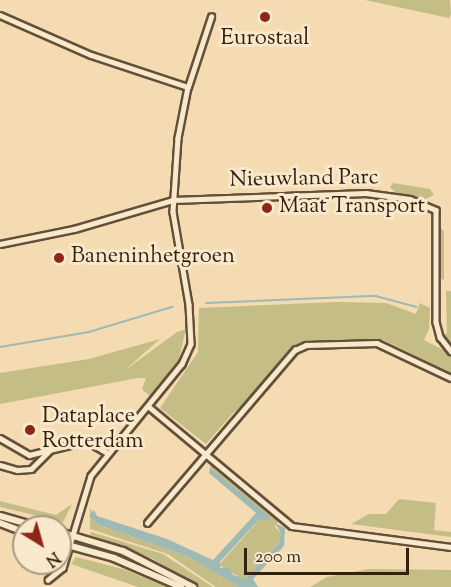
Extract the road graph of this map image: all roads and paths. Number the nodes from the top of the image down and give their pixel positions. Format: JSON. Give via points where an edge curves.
{"nodes":[{"id":1,"x":0,"y":15,"type":"edge"},
{"id":2,"x":211,"y":17,"type":"dead end"},
{"id":3,"x":188,"y":87,"type":"junction"},
{"id":4,"x":173,"y":200,"type":"junction"},
{"id":5,"x":0,"y":244,"type":"edge"},
{"id":6,"x":449,"y":349,"type":"edge"},
{"id":7,"x":451,"y":378,"type":"edge"},
{"id":8,"x":148,"y":406,"type":"junction"},
{"id":9,"x":0,"y":438,"type":"edge"},
{"id":10,"x":49,"y":451,"type":"junction"},
{"id":11,"x":108,"y":453,"type":"junction"},
{"id":12,"x":206,"y":453,"type":"junction"},
{"id":13,"x":0,"y":465,"type":"edge"},
{"id":14,"x":147,"y":523,"type":"dead end"},
{"id":15,"x":72,"y":536,"type":"joint"},
{"id":16,"x":72,"y":547,"type":"edge"},
{"id":17,"x":451,"y":547,"type":"edge"},
{"id":18,"x":56,"y":575,"type":"edge"},
{"id":19,"x":48,"y":579,"type":"dead end"},
{"id":20,"x":181,"y":587,"type":"edge"},
{"id":21,"x":193,"y":587,"type":"edge"}],
"edges":[{"from":1,"to":3,"type":"street","via":[[91,55]]},
{"from":2,"to":3,"type":"street"},
{"from":3,"to":4,"type":"street","via":[[178,138]]},
{"from":4,"to":5,"type":"street","name":"Nieuwland Parc","via":[[75,229]]},
{"from":4,"to":6,"type":"street","name":"Nieuwland Parc","via":[[366,193],[431,205],[437,214],[436,322]]},
{"from":4,"to":8,"type":"street","via":[[192,339],[187,357]]},
{"from":7,"to":12,"type":"street","via":[[377,343],[306,345],[286,356]]},
{"from":8,"to":11,"type":"street"},
{"from":8,"to":12,"type":"street"},
{"from":9,"to":10,"type":"street","via":[[26,454]]},
{"from":10,"to":11,"type":"street","via":[[87,441]]},
{"from":10,"to":13,"type":"street","via":[[31,469]]},
{"from":11,"to":15,"type":"street","via":[[91,476]]},
{"from":12,"to":14,"type":"street"},
{"from":12,"to":17,"type":"street","via":[[292,526]]},
{"from":15,"to":21,"type":"main road","via":[[131,555]]},
{"from":16,"to":20,"type":"main road","via":[[114,558]]},
{"from":18,"to":19,"type":"street"}]}
